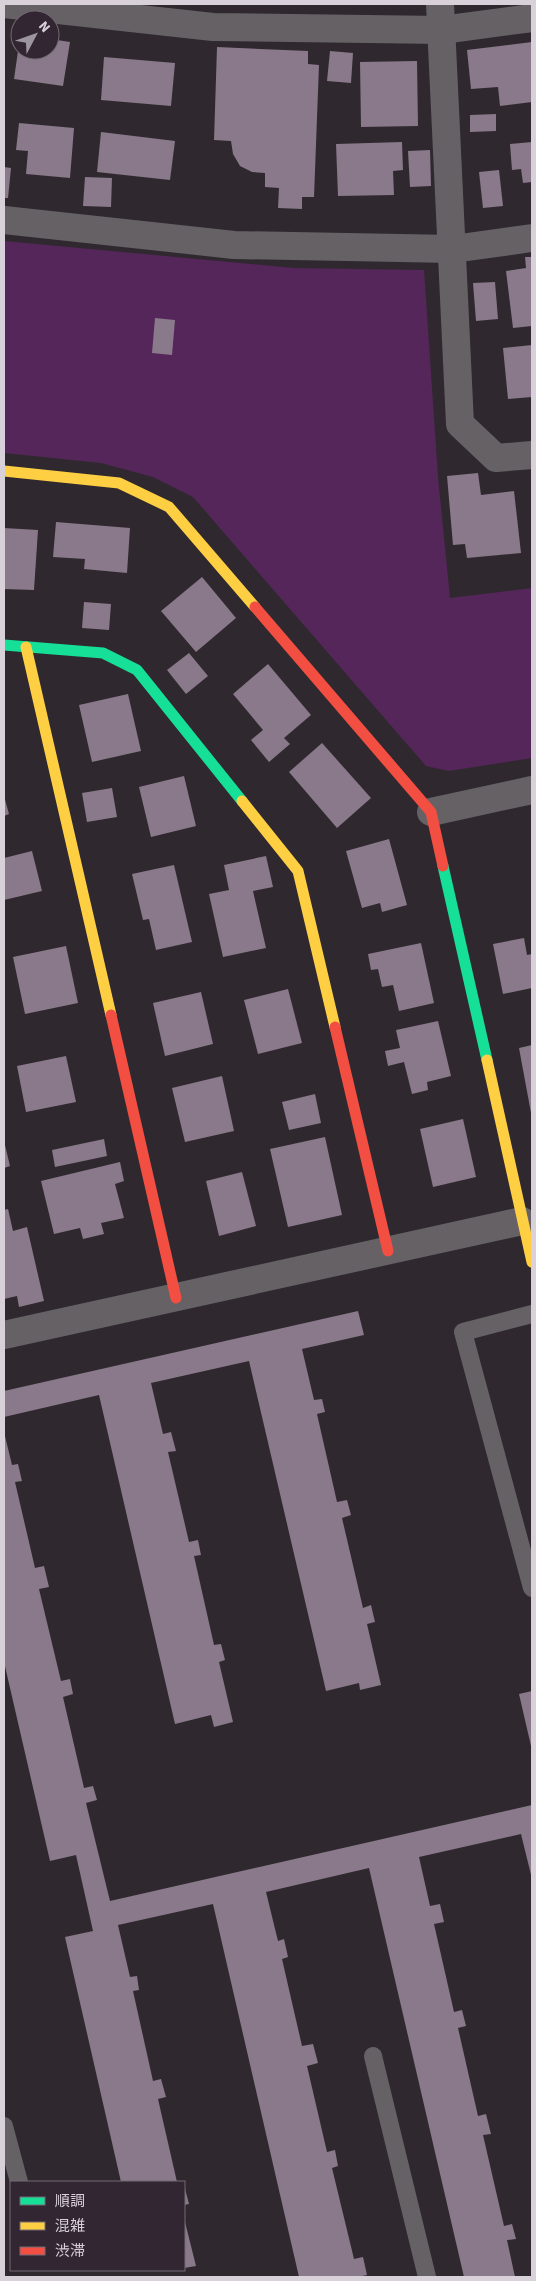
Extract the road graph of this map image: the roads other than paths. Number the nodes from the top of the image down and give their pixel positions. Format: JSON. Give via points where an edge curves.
{"nodes":[{"id":1,"x":4,"y":4,"type":"edge"},
{"id":2,"x":441,"y":17,"type":"edge"},
{"id":3,"x":532,"y":18,"type":"edge"},
{"id":4,"x":4,"y":220,"type":"edge"},
{"id":5,"x":532,"y":238,"type":"edge"},
{"id":6,"x":453,"y":249,"type":"junction"},
{"id":7,"x":532,"y":455,"type":"edge"},
{"id":8,"x":4,"y":471,"type":"edge"},
{"id":9,"x":4,"y":645,"type":"edge"},
{"id":10,"x":26,"y":647,"type":"junction"},
{"id":11,"x":532,"y":790,"type":"edge"},
{"id":12,"x":431,"y":812,"type":"junction"},
{"id":13,"x":522,"y":1221,"type":"junction"},
{"id":14,"x":388,"y":1251,"type":"junction"},
{"id":15,"x":532,"y":1262,"type":"edge"},
{"id":16,"x":176,"y":1298,"type":"junction"},
{"id":17,"x":532,"y":1314,"type":"edge"},
{"id":18,"x":4,"y":1335,"type":"edge"},
{"id":19,"x":532,"y":1588,"type":"edge"},
{"id":20,"x":373,"y":2056,"type":"dead end"},
{"id":21,"x":4,"y":2126,"type":"edge"},
{"id":22,"x":19,"y":2181,"type":"edge"},
{"id":23,"x":427,"y":2277,"type":"edge"}],
"edges":[{"from":1,"to":2,"type":"street","via":[[213,27]]},
{"from":2,"to":3,"type":"street"},
{"from":2,"to":6,"type":"street"},
{"from":4,"to":6,"type":"street","via":[[234,245]]},
{"from":5,"to":6,"type":"street"},
{"from":6,"to":7,"type":"street","via":[[460,424],[496,458]]},
{"from":8,"to":12,"type":"street","via":[[118,483],[168,507]]},
{"from":9,"to":10,"type":"street"},
{"from":10,"to":14,"type":"street","via":[[103,653],[137,670],[298,871]]},
{"from":10,"to":16,"type":"street"},
{"from":11,"to":12,"type":"street"},
{"from":12,"to":13,"type":"street"},
{"from":13,"to":14,"type":"street"},
{"from":13,"to":15,"type":"street"},
{"from":14,"to":16,"type":"street"},
{"from":16,"to":18,"type":"street"},
{"from":17,"to":19,"type":"lane","via":[[463,1332]]},
{"from":20,"to":23,"type":"lane"},
{"from":21,"to":22,"type":"lane"}]}
